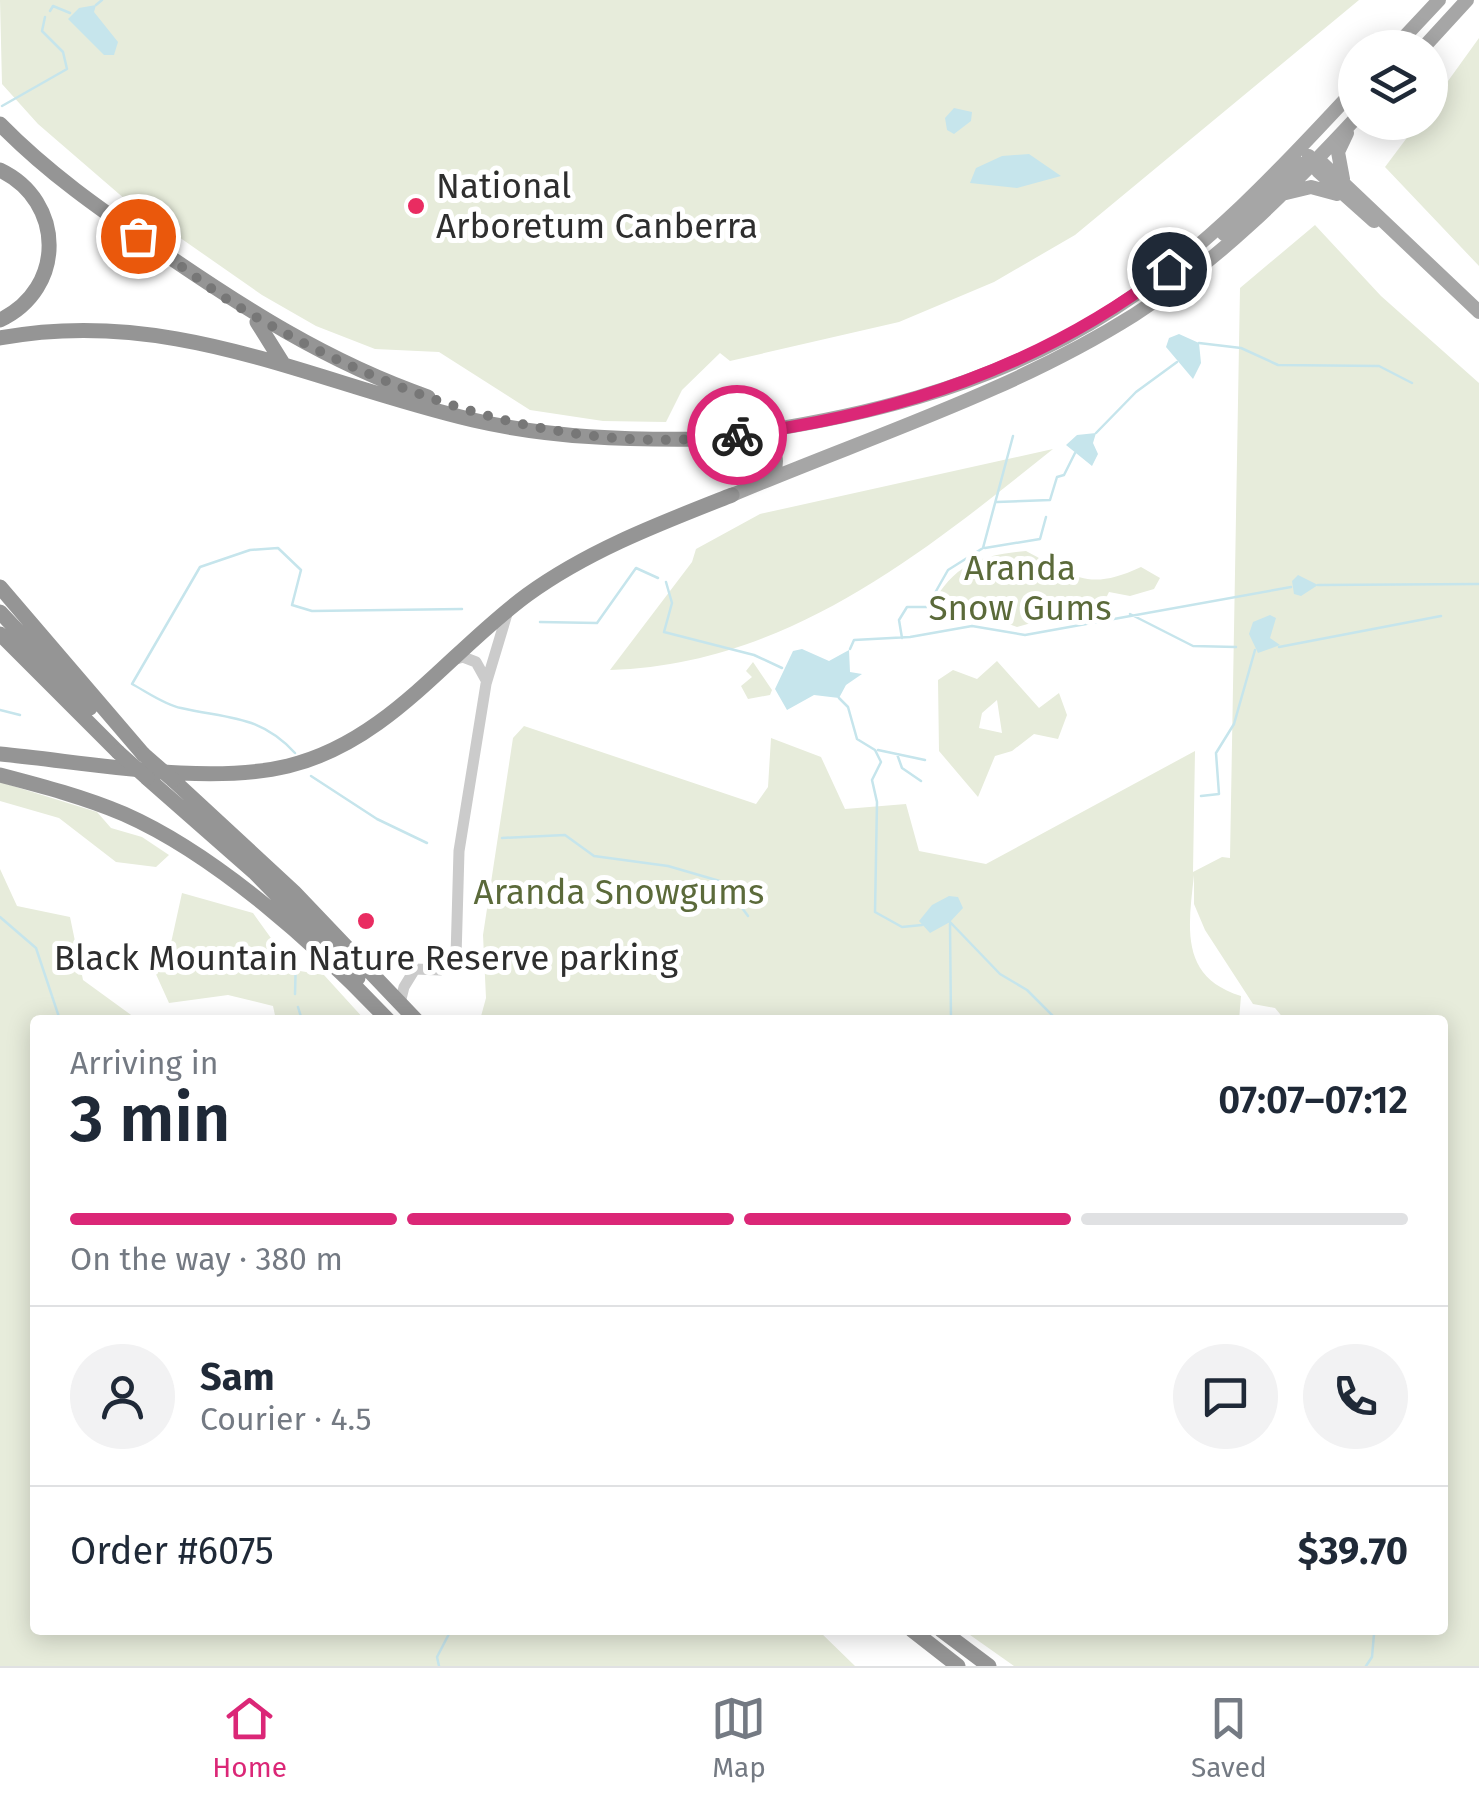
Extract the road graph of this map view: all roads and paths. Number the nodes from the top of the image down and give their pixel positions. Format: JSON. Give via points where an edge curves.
{"nodes":[{"id":1,"x":1439,"y":0,"type":"edge"},
{"id":2,"x":1467,"y":0,"type":"edge"},
{"id":3,"x":1411,"y":30,"type":"edge"},
{"id":4,"x":1439,"y":30,"type":"edge"},
{"id":5,"x":1338,"y":108,"type":"edge"},
{"id":6,"x":0,"y":124,"type":"edge"},
{"id":7,"x":1338,"y":137,"type":"edge"},
{"id":8,"x":1308,"y":140,"type":"junction"},
{"id":9,"x":1344,"y":140,"type":"edge"},
{"id":10,"x":1314,"y":162,"type":"junction"},
{"id":11,"x":0,"y":170,"type":"edge"},
{"id":12,"x":1343,"y":179,"type":"junction"},
{"id":13,"x":1285,"y":194,"type":"junction"},
{"id":14,"x":1354,"y":206,"type":"junction"},
{"id":15,"x":1406,"y":246,"type":"junction"},
{"id":16,"x":1169,"y":269,"type":"junction"},
{"id":17,"x":243,"y":310,"type":"junction"},
{"id":18,"x":1479,"y":312,"type":"edge"},
{"id":19,"x":0,"y":320,"type":"edge"},
{"id":20,"x":0,"y":338,"type":"edge"},
{"id":21,"x":282,"y":362,"type":"junction"},
{"id":22,"x":602,"y":439,"type":"junction"},
{"id":23,"x":706,"y":440,"type":"junction"},
{"id":24,"x":770,"y":479,"type":"junction"},
{"id":25,"x":732,"y":495,"type":"joint"},
{"id":26,"x":0,"y":587,"type":"edge"},
{"id":27,"x":512,"y":606,"type":"junction"},
{"id":28,"x":0,"y":612,"type":"edge"},
{"id":29,"x":0,"y":634,"type":"edge"},
{"id":30,"x":449,"y":662,"type":"junction"},
{"id":31,"x":486,"y":684,"type":"junction"},
{"id":32,"x":0,"y":750,"type":"edge"},
{"id":33,"x":143,"y":754,"type":"junction"},
{"id":34,"x":0,"y":775,"type":"edge"},
{"id":35,"x":399,"y":1012,"type":"edge"},
{"id":36,"x":382,"y":1015,"type":"edge"},
{"id":37,"x":918,"y":1635,"type":"edge"},
{"id":38,"x":948,"y":1635,"type":"edge"},
{"id":39,"x":958,"y":1666,"type":"edge"},
{"id":40,"x":989,"y":1666,"type":"edge"}],
"edges":[{"from":1,"to":3,"type":"main road"},
{"from":2,"to":4,"type":"main road"},
{"from":5,"to":8,"type":"main road"},
{"from":6,"to":17,"type":"highway","via":[[78,194]]},
{"from":7,"to":10,"type":"main road"},
{"from":8,"to":10,"type":"main road","via":[[1306,152]]},
{"from":8,"to":16,"type":"main road"},
{"from":9,"to":12,"type":"main road","via":[[1338,152]]},
{"from":10,"to":12,"type":"main road"},
{"from":10,"to":13,"type":"main road"},
{"from":10,"to":14,"type":"main road"},
{"from":10,"to":16,"type":"main road","via":[[1300,164],[1218,239]]},
{"from":11,"to":19,"type":"highway","via":[[38,202],[50,246],[36,292]]},
{"from":12,"to":15,"type":"main road"},
{"from":13,"to":14,"type":"main road","via":[[1324,188]]},
{"from":13,"to":24,"type":"main road","via":[[1184,281],[1100,336],[1010,381]]},
{"from":14,"to":15,"type":"main road"},
{"from":15,"to":18,"type":"main road"},
{"from":16,"to":23,"type":"main road","via":[[1077,332],[990,374],[850,417]]},
{"from":17,"to":21,"type":"highway"},
{"from":17,"to":22,"type":"highway","via":[[402,388],[495,417]]},
{"from":20,"to":21,"type":"highway","via":[[138,332]]},
{"from":21,"to":22,"type":"highway","via":[[474,420]]},
{"from":22,"to":23,"type":"highway"},
{"from":23,"to":24,"type":"main road","via":[[768,443],[776,462]]},
{"from":24,"to":25,"type":"main road"},
{"from":25,"to":27,"type":"highway","via":[[578,562]]},
{"from":26,"to":33,"type":"highway"},
{"from":27,"to":30,"type":"highway"},
{"from":27,"to":31,"type":"street"},
{"from":28,"to":33,"type":"highway"},
{"from":29,"to":35,"type":"highway","bridge":true},
{"from":30,"to":31,"type":"street","via":[[476,662]]},
{"from":30,"to":32,"type":"highway","via":[[372,729],[292,766],[224,774]]},
{"from":31,"to":35,"type":"street","via":[[457,864],[456,958],[440,970],[416,969]]},
{"from":33,"to":35,"type":"highway","bridge":true,"via":[[294,892]]},
{"from":34,"to":36,"type":"highway","via":[[122,814],[186,848],[258,902]]},
{"from":37,"to":39,"type":"highway"},
{"from":38,"to":40,"type":"highway"}]}
